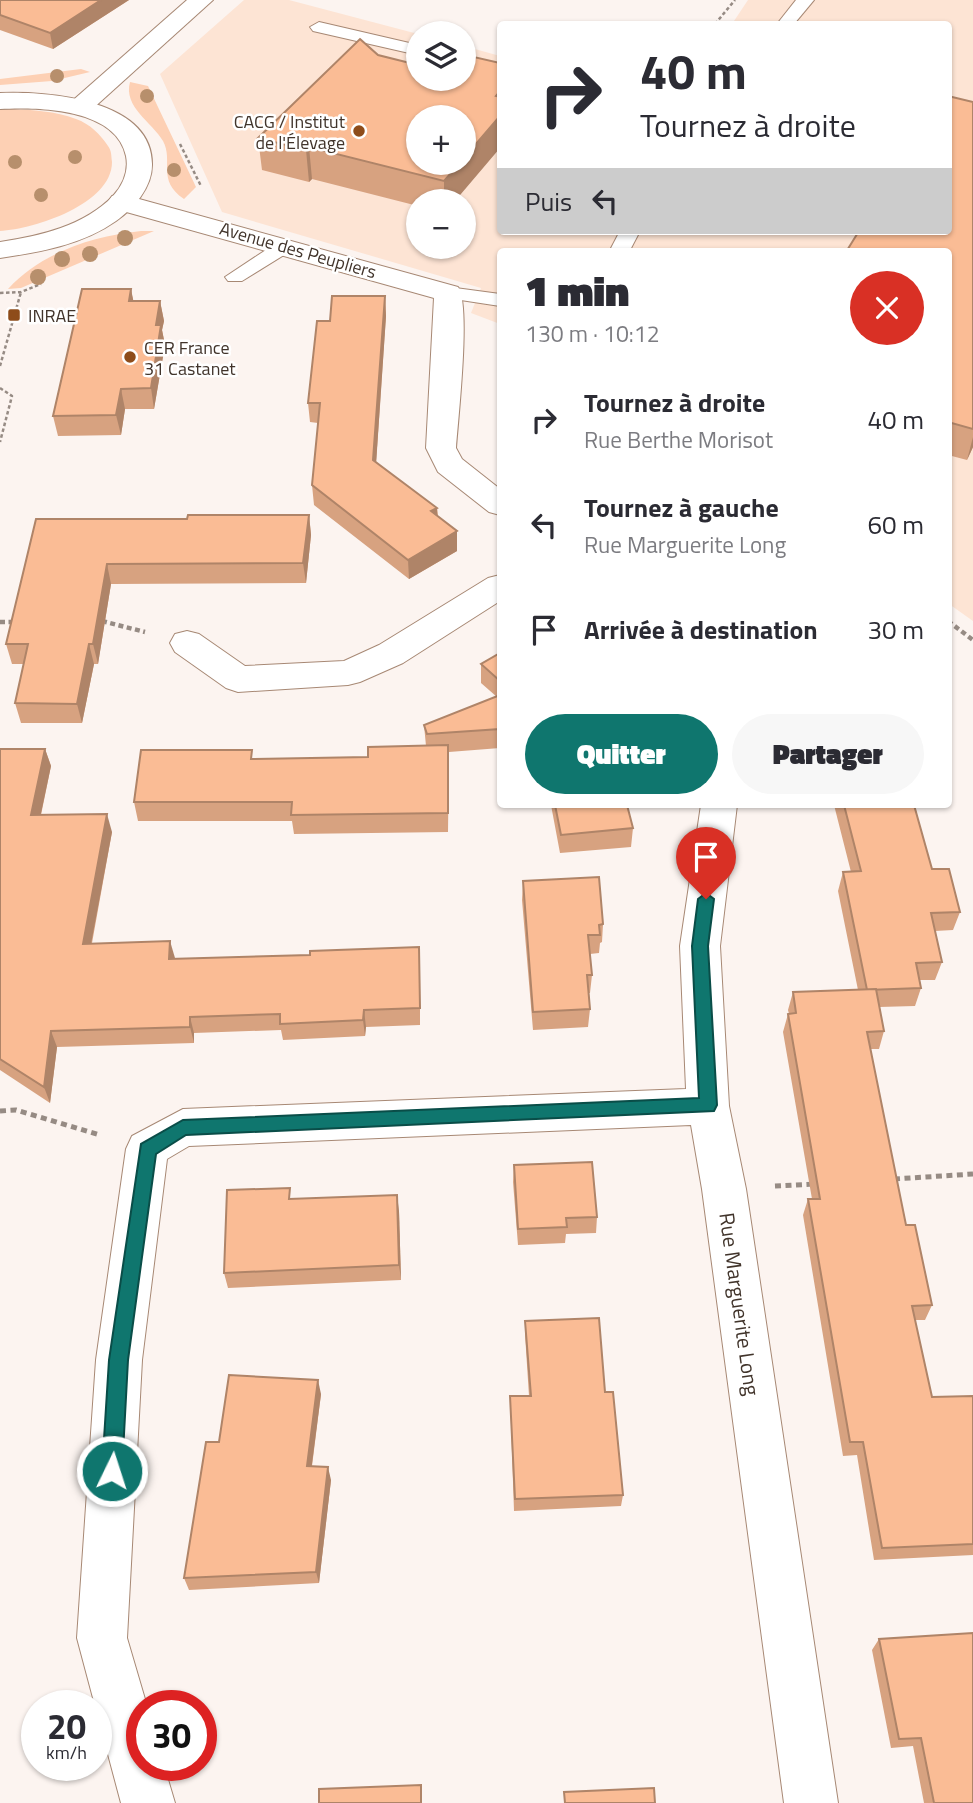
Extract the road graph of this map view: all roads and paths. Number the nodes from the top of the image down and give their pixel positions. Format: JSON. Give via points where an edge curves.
{"nodes":[{"id":1,"x":201,"y":0,"type":"edge"},
{"id":2,"x":735,"y":0,"type":"edge"},
{"id":3,"x":805,"y":0,"type":"edge"},
{"id":4,"x":718,"y":21,"type":"edge"},
{"id":5,"x":788,"y":21,"type":"edge"},
{"id":6,"x":319,"y":27,"type":"dead end"},
{"id":7,"x":406,"y":47,"type":"edge"},
{"id":8,"x":476,"y":64,"type":"edge"},
{"id":9,"x":497,"y":68,"type":"edge"},
{"id":10,"x":0,"y":101,"type":"edge"},
{"id":11,"x":79,"y":107,"type":"junction"},
{"id":12,"x":121,"y":202,"type":"junction"},
{"id":13,"x":285,"y":246,"type":"junction"},
{"id":14,"x":0,"y":250,"type":"edge"},
{"id":15,"x":235,"y":277,"type":"dead end"},
{"id":16,"x":21,"y":292,"type":"dead end"},
{"id":17,"x":497,"y":300,"type":"edge"},
{"id":18,"x":449,"y":306,"type":"junction"},
{"id":19,"x":0,"y":366,"type":"edge"},
{"id":20,"x":0,"y":388,"type":"edge"},
{"id":21,"x":0,"y":442,"type":"edge"},
{"id":22,"x":497,"y":503,"type":"edge"},
{"id":23,"x":497,"y":588,"type":"edge"},
{"id":24,"x":100,"y":620,"type":"edge"},
{"id":25,"x":0,"y":622,"type":"edge"},
{"id":26,"x":25,"y":622,"type":"edge"},
{"id":27,"x":952,"y":624,"type":"edge"},
{"id":28,"x":973,"y":640,"type":"edge"},
{"id":29,"x":187,"y":643,"type":"joint"},
{"id":30,"x":719,"y":808,"type":"edge"},
{"id":31,"x":708,"y":1105,"type":"junction"},
{"id":32,"x":0,"y":1111,"type":"edge"},
{"id":33,"x":147,"y":1149,"type":"junction"},
{"id":34,"x":973,"y":1174,"type":"edge"},
{"id":35,"x":890,"y":1179,"type":"edge"},
{"id":36,"x":821,"y":1183,"type":"edge"},
{"id":37,"x":724,"y":1189,"type":"junction"},
{"id":38,"x":148,"y":1803,"type":"edge"},
{"id":39,"x":811,"y":1803,"type":"edge"}],
"edges":[{"from":1,"to":11,"type":"street"},
{"from":2,"to":4,"type":"path"},
{"from":3,"to":5,"type":"lane"},
{"from":6,"to":7,"type":"lane"},
{"from":8,"to":9,"type":"lane"},
{"from":10,"to":11,"type":"street","via":[[20,99]]},
{"from":11,"to":12,"type":"street","via":[[120,125],[138,148],[140,170],[134,187]]},
{"from":12,"to":13,"type":"street","name":"Avenue des Peupliers"},
{"from":12,"to":14,"type":"street","via":[[99,220],[38,245]]},
{"from":13,"to":15,"type":"lane"},
{"from":13,"to":18,"type":"street","name":"Avenue des Peupliers"},
{"from":16,"to":19,"type":"path"},
{"from":17,"to":18,"type":"lane"},
{"from":18,"to":22,"type":"street","via":[[440,448],[449,465]]},
{"from":20,"to":21,"type":"path","via":[[12,396]]},
{"from":23,"to":29,"type":"street","via":[[391,654],[348,673],[238,679]]},
{"from":24,"to":29,"type":"path"},
{"from":25,"to":26,"type":"path"},
{"from":27,"to":28,"type":"path"},
{"from":30,"to":31,"type":"street","name":"Rue Marguerite Long","via":[[700,946]]},
{"from":31,"to":33,"type":"street","via":[[183,1128]]},
{"from":31,"to":37,"type":"street","name":"Rue Marguerite Long"},
{"from":32,"to":33,"type":"path","via":[[16,1110]]},
{"from":33,"to":38,"type":"street","via":[[119,1360],[102,1638]]},
{"from":34,"to":35,"type":"path"},
{"from":36,"to":37,"type":"path"},
{"from":37,"to":39,"type":"street","name":"Rue Marguerite Long"}]}
